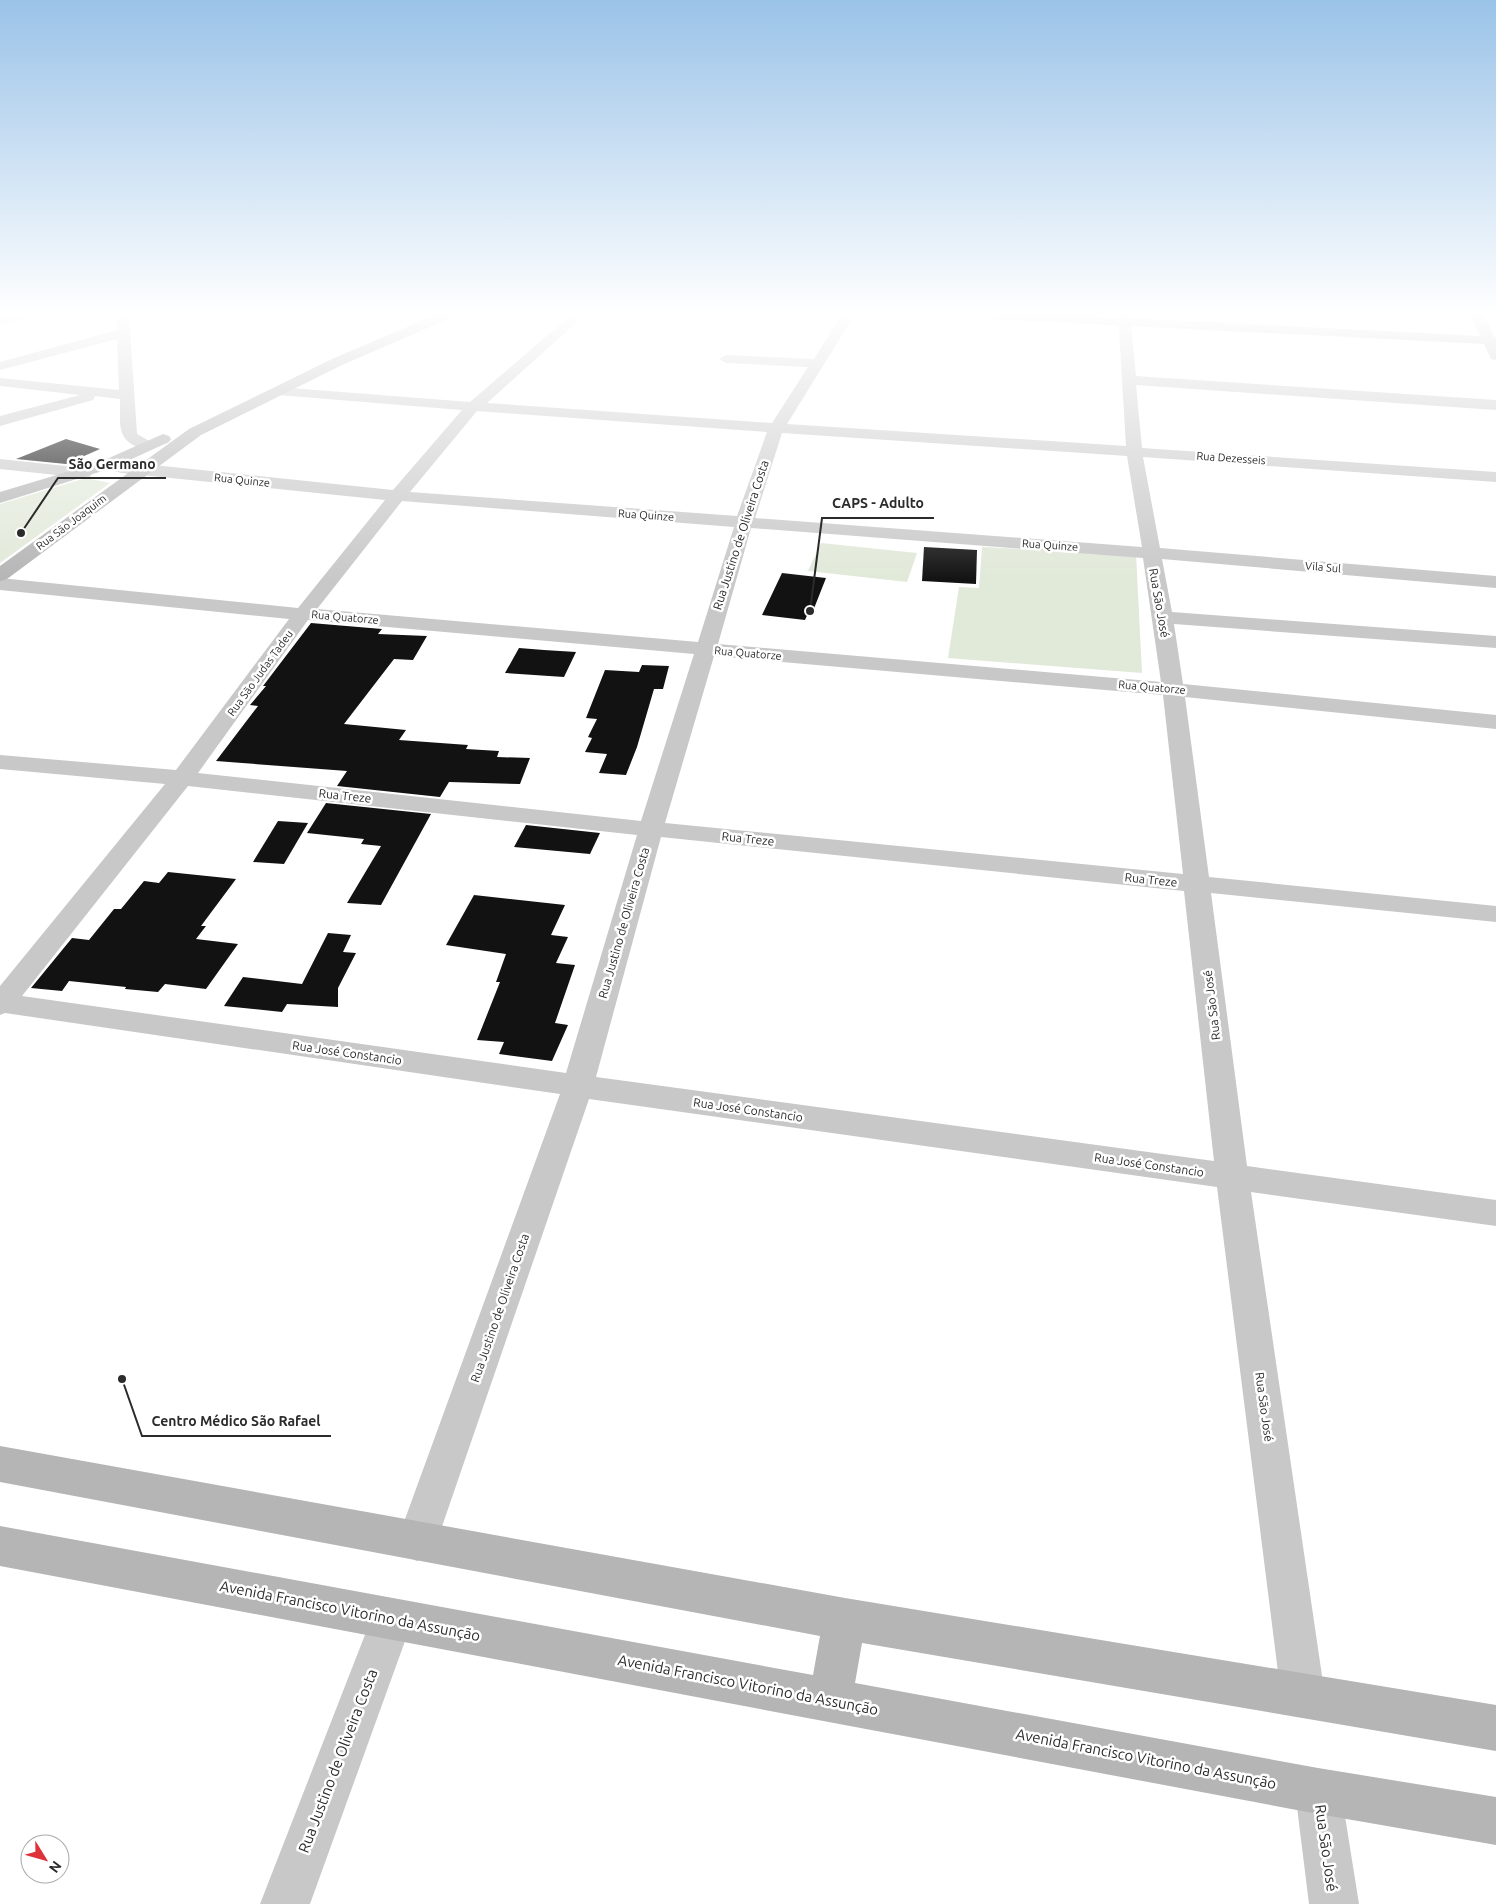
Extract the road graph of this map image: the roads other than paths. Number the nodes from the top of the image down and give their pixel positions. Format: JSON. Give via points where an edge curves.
{"nodes":[{"id":1,"x":65,"y":403,"type":"edge"},
{"id":2,"x":127,"y":403,"type":"edge"},
{"id":3,"x":234,"y":403,"type":"edge"},
{"id":4,"x":254,"y":403,"type":"edge"},
{"id":5,"x":422,"y":403,"type":"edge"},
{"id":6,"x":478,"y":403,"type":"edge"},
{"id":7,"x":792,"y":403,"type":"edge"},
{"id":8,"x":1131,"y":403,"type":"edge"},
{"id":9,"x":1465,"y":403,"type":"edge"},
{"id":10,"x":1496,"y":405,"type":"edge"},
{"id":11,"x":473,"y":407,"type":"junction"},
{"id":12,"x":0,"y":421,"type":"edge"},
{"id":13,"x":775,"y":430,"type":"junction"},
{"id":14,"x":147,"y":446,"type":"junction"},
{"id":15,"x":1134,"y":450,"type":"junction"},
{"id":16,"x":0,"y":464,"type":"edge"},
{"id":17,"x":106,"y":465,"type":"junction"},
{"id":18,"x":141,"y":469,"type":"junction"},
{"id":19,"x":84,"y":473,"type":"junction"},
{"id":20,"x":1496,"y":477,"type":"edge"},
{"id":21,"x":397,"y":496,"type":"junction"},
{"id":22,"x":0,"y":498,"type":"edge"},
{"id":23,"x":744,"y":523,"type":"junction"},
{"id":24,"x":1151,"y":553,"type":"junction"},
{"id":25,"x":0,"y":575,"type":"edge"},
{"id":26,"x":1496,"y":582,"type":"edge"},
{"id":27,"x":0,"y":584,"type":"edge"},
{"id":28,"x":303,"y":614,"type":"junction"},
{"id":29,"x":1162,"y":617,"type":"junction"},
{"id":30,"x":1496,"y":642,"type":"edge"},
{"id":31,"x":705,"y":649,"type":"junction"},
{"id":32,"x":1173,"y":689,"type":"junction"},
{"id":33,"x":1496,"y":722,"type":"edge"},
{"id":34,"x":0,"y":762,"type":"edge"},
{"id":35,"x":182,"y":778,"type":"junction"},
{"id":36,"x":651,"y":829,"type":"junction"},
{"id":37,"x":1197,"y":884,"type":"junction"},
{"id":38,"x":1496,"y":914,"type":"edge"},
{"id":39,"x":1,"y":1004,"type":"edge"},
{"id":40,"x":578,"y":1086,"type":"junction"},
{"id":41,"x":1232,"y":1177,"type":"junction"},
{"id":42,"x":1496,"y":1213,"type":"edge"},
{"id":43,"x":0,"y":1464,"type":"edge"},
{"id":44,"x":417,"y":1542,"type":"junction"},
{"id":45,"x":0,"y":1546,"type":"edge"},
{"id":46,"x":392,"y":1619,"type":"junction"},
{"id":47,"x":845,"y":1619,"type":"junction"},
{"id":48,"x":1304,"y":1696,"type":"junction"},
{"id":49,"x":830,"y":1700,"type":"junction"},
{"id":50,"x":1496,"y":1728,"type":"edge"},
{"id":51,"x":1318,"y":1791,"type":"junction"},
{"id":52,"x":1496,"y":1820,"type":"edge"},
{"id":53,"x":284,"y":1904,"type":"edge"},
{"id":54,"x":1334,"y":1904,"type":"edge"}],
"edges":[{"from":1,"to":12,"type":"street"},
{"from":2,"to":14,"type":"street","via":[[129,435]]},
{"from":3,"to":14,"type":"main road"},
{"from":4,"to":18,"type":"main road","name":"Rua São Joaquim","via":[[195,432]]},
{"from":5,"to":11,"type":"street","name":"Rua Dezesseis"},
{"from":6,"to":11,"type":"street","name":"Rua São Judas Tadeu"},
{"from":7,"to":13,"type":"street","name":"Rua Justino de Oliveira Costa"},
{"from":8,"to":15,"type":"street","name":"Rua São José"},
{"from":9,"to":10,"type":"street"},
{"from":11,"to":13,"type":"street","name":"Rua Dezesseis"},
{"from":11,"to":21,"type":"street","name":"Rua São Judas Tadeu"},
{"from":13,"to":15,"type":"street","name":"Rua Dezesseis"},
{"from":13,"to":23,"type":"street","name":"Rua Justino de Oliveira Costa"},
{"from":14,"to":17,"type":"main road"},
{"from":15,"to":20,"type":"street","name":"Rua Dezesseis"},
{"from":15,"to":24,"type":"street","name":"Rua São José"},
{"from":16,"to":19,"type":"street"},
{"from":17,"to":18,"type":"street","name":"Rua Quinze"},
{"from":17,"to":19,"type":"main road"},
{"from":18,"to":21,"type":"street","name":"Rua Quinze"},
{"from":18,"to":25,"type":"main road","name":"Rua São Joaquim"},
{"from":19,"to":22,"type":"main road"},
{"from":21,"to":23,"type":"street","name":"Rua Quinze"},
{"from":21,"to":28,"type":"street","name":"Rua São Judas Tadeu"},
{"from":23,"to":24,"type":"street","name":"Rua Quinze"},
{"from":23,"to":31,"type":"street","name":"Rua Justino de Oliveira Costa"},
{"from":24,"to":26,"type":"street","name":"Vila Sul"},
{"from":24,"to":29,"type":"street","name":"Rua São José"},
{"from":27,"to":28,"type":"street","name":"Rua Quatorze"},
{"from":28,"to":31,"type":"street","name":"Rua Quatorze"},
{"from":28,"to":35,"type":"street","name":"Rua São Judas Tadeu"},
{"from":29,"to":30,"type":"street"},
{"from":29,"to":32,"type":"street","name":"Rua São José"},
{"from":31,"to":32,"type":"street","name":"Rua Quatorze"},
{"from":31,"to":36,"type":"street","name":"Rua Justino de Oliveira Costa"},
{"from":32,"to":33,"type":"street","name":"Rua Quatorze"},
{"from":32,"to":37,"type":"street","name":"Rua São José"},
{"from":34,"to":35,"type":"street","name":"Rua Treze"},
{"from":35,"to":36,"type":"street","name":"Rua Treze"},
{"from":35,"to":39,"type":"street","name":"Rua São Judas Tadeu"},
{"from":36,"to":37,"type":"street","name":"Rua Treze"},
{"from":36,"to":40,"type":"street","name":"Rua Justino de Oliveira Costa"},
{"from":37,"to":38,"type":"street","name":"Rua Treze"},
{"from":37,"to":41,"type":"street","name":"Rua São José"},
{"from":39,"to":40,"type":"street","name":"Rua José Constancio"},
{"from":40,"to":41,"type":"street","name":"Rua José Constancio"},
{"from":40,"to":44,"type":"street","name":"Rua Justino de Oliveira Costa"},
{"from":41,"to":42,"type":"street","name":"Rua José Constancio"},
{"from":41,"to":48,"type":"street","name":"Rua São José"},
{"from":43,"to":44,"type":"main road"},
{"from":44,"to":47,"type":"main road"},
{"from":45,"to":46,"type":"main road","name":"Avenida Francisco Vitorino da Assunção"},
{"from":46,"to":49,"type":"main road","name":"Avenida Francisco Vitorino da Assunção"},
{"from":46,"to":53,"type":"street","name":"Rua Justino de Oliveira Costa"},
{"from":47,"to":48,"type":"main road"},
{"from":47,"to":49,"type":"main road"},
{"from":48,"to":50,"type":"main road"},
{"from":49,"to":51,"type":"main road","name":"Avenida Francisco Vitorino da Assunção"},
{"from":51,"to":52,"type":"main road","name":"Avenida Francisco Vitorino da Assunção"},
{"from":51,"to":54,"type":"street","name":"Rua São José"}]}
